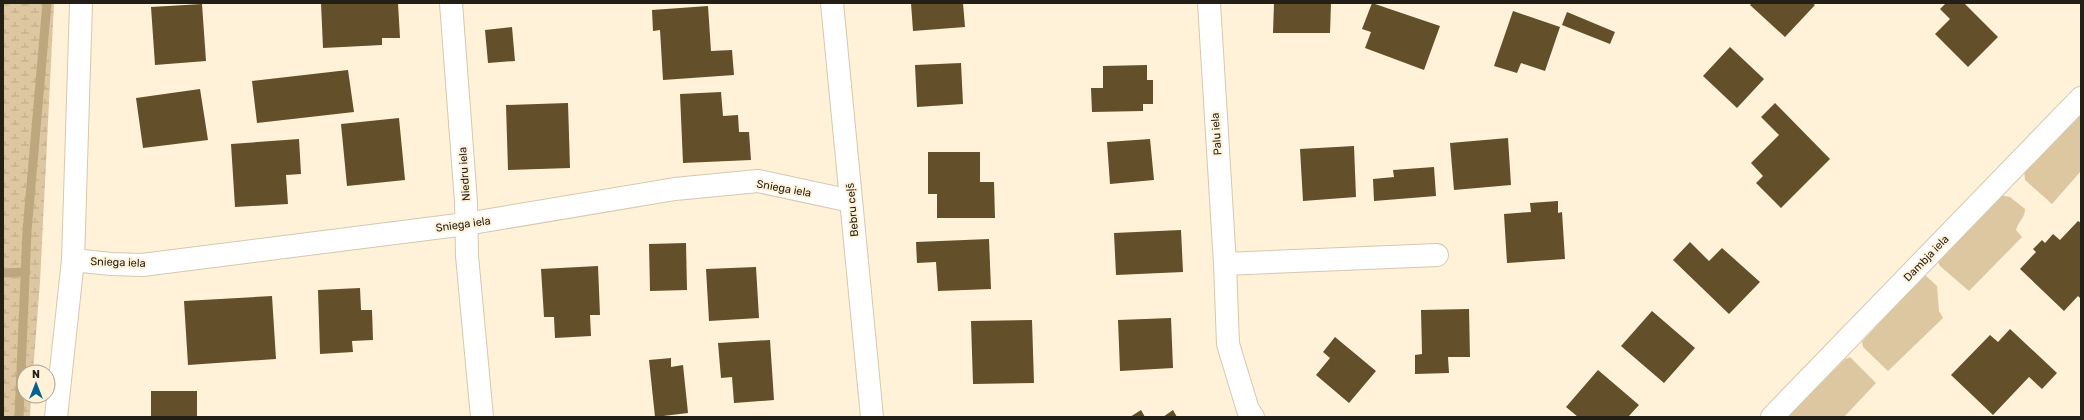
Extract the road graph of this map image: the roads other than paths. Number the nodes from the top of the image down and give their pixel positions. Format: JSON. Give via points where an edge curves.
{"nodes":[{"id":1,"x":81,"y":3,"type":"edge"},
{"id":2,"x":451,"y":3,"type":"edge"},
{"id":3,"x":832,"y":3,"type":"edge"},
{"id":4,"x":1208,"y":3,"type":"edge"},
{"id":5,"x":2081,"y":98,"type":"edge"},
{"id":6,"x":851,"y":201,"type":"junction"},
{"id":7,"x":466,"y":224,"type":"junction"},
{"id":8,"x":1437,"y":255,"type":"dead end"},
{"id":9,"x":73,"y":260,"type":"junction"},
{"id":10,"x":1225,"y":264,"type":"junction"},
{"id":11,"x":56,"y":417,"type":"edge"},
{"id":12,"x":482,"y":417,"type":"edge"},
{"id":13,"x":872,"y":417,"type":"edge"},
{"id":14,"x":1253,"y":417,"type":"edge"},
{"id":15,"x":1772,"y":417,"type":"edge"}],
"edges":[{"from":1,"to":9,"type":"street"},
{"from":2,"to":7,"type":"street","name":"Niedru iela"},
{"from":3,"to":6,"type":"street","name":"Bebru ceļš"},
{"from":4,"to":10,"type":"street","name":"Palu iela"},
{"from":5,"to":15,"type":"street","name":"Dambja iela"},
{"from":6,"to":7,"type":"street","name":"Sniega iela","via":[[758,181],[675,189]]},
{"from":6,"to":13,"type":"street","name":"Bebru ceļš"},
{"from":7,"to":9,"type":"street","name":"Sniega iela","via":[[142,265]]},
{"from":7,"to":12,"type":"street","name":"Niedru iela","via":[[474,350]]},
{"from":8,"to":10,"type":"street"},
{"from":9,"to":11,"type":"street"},
{"from":10,"to":14,"type":"street","name":"Palu iela","via":[[1228,344],[1248,410]]}]}
